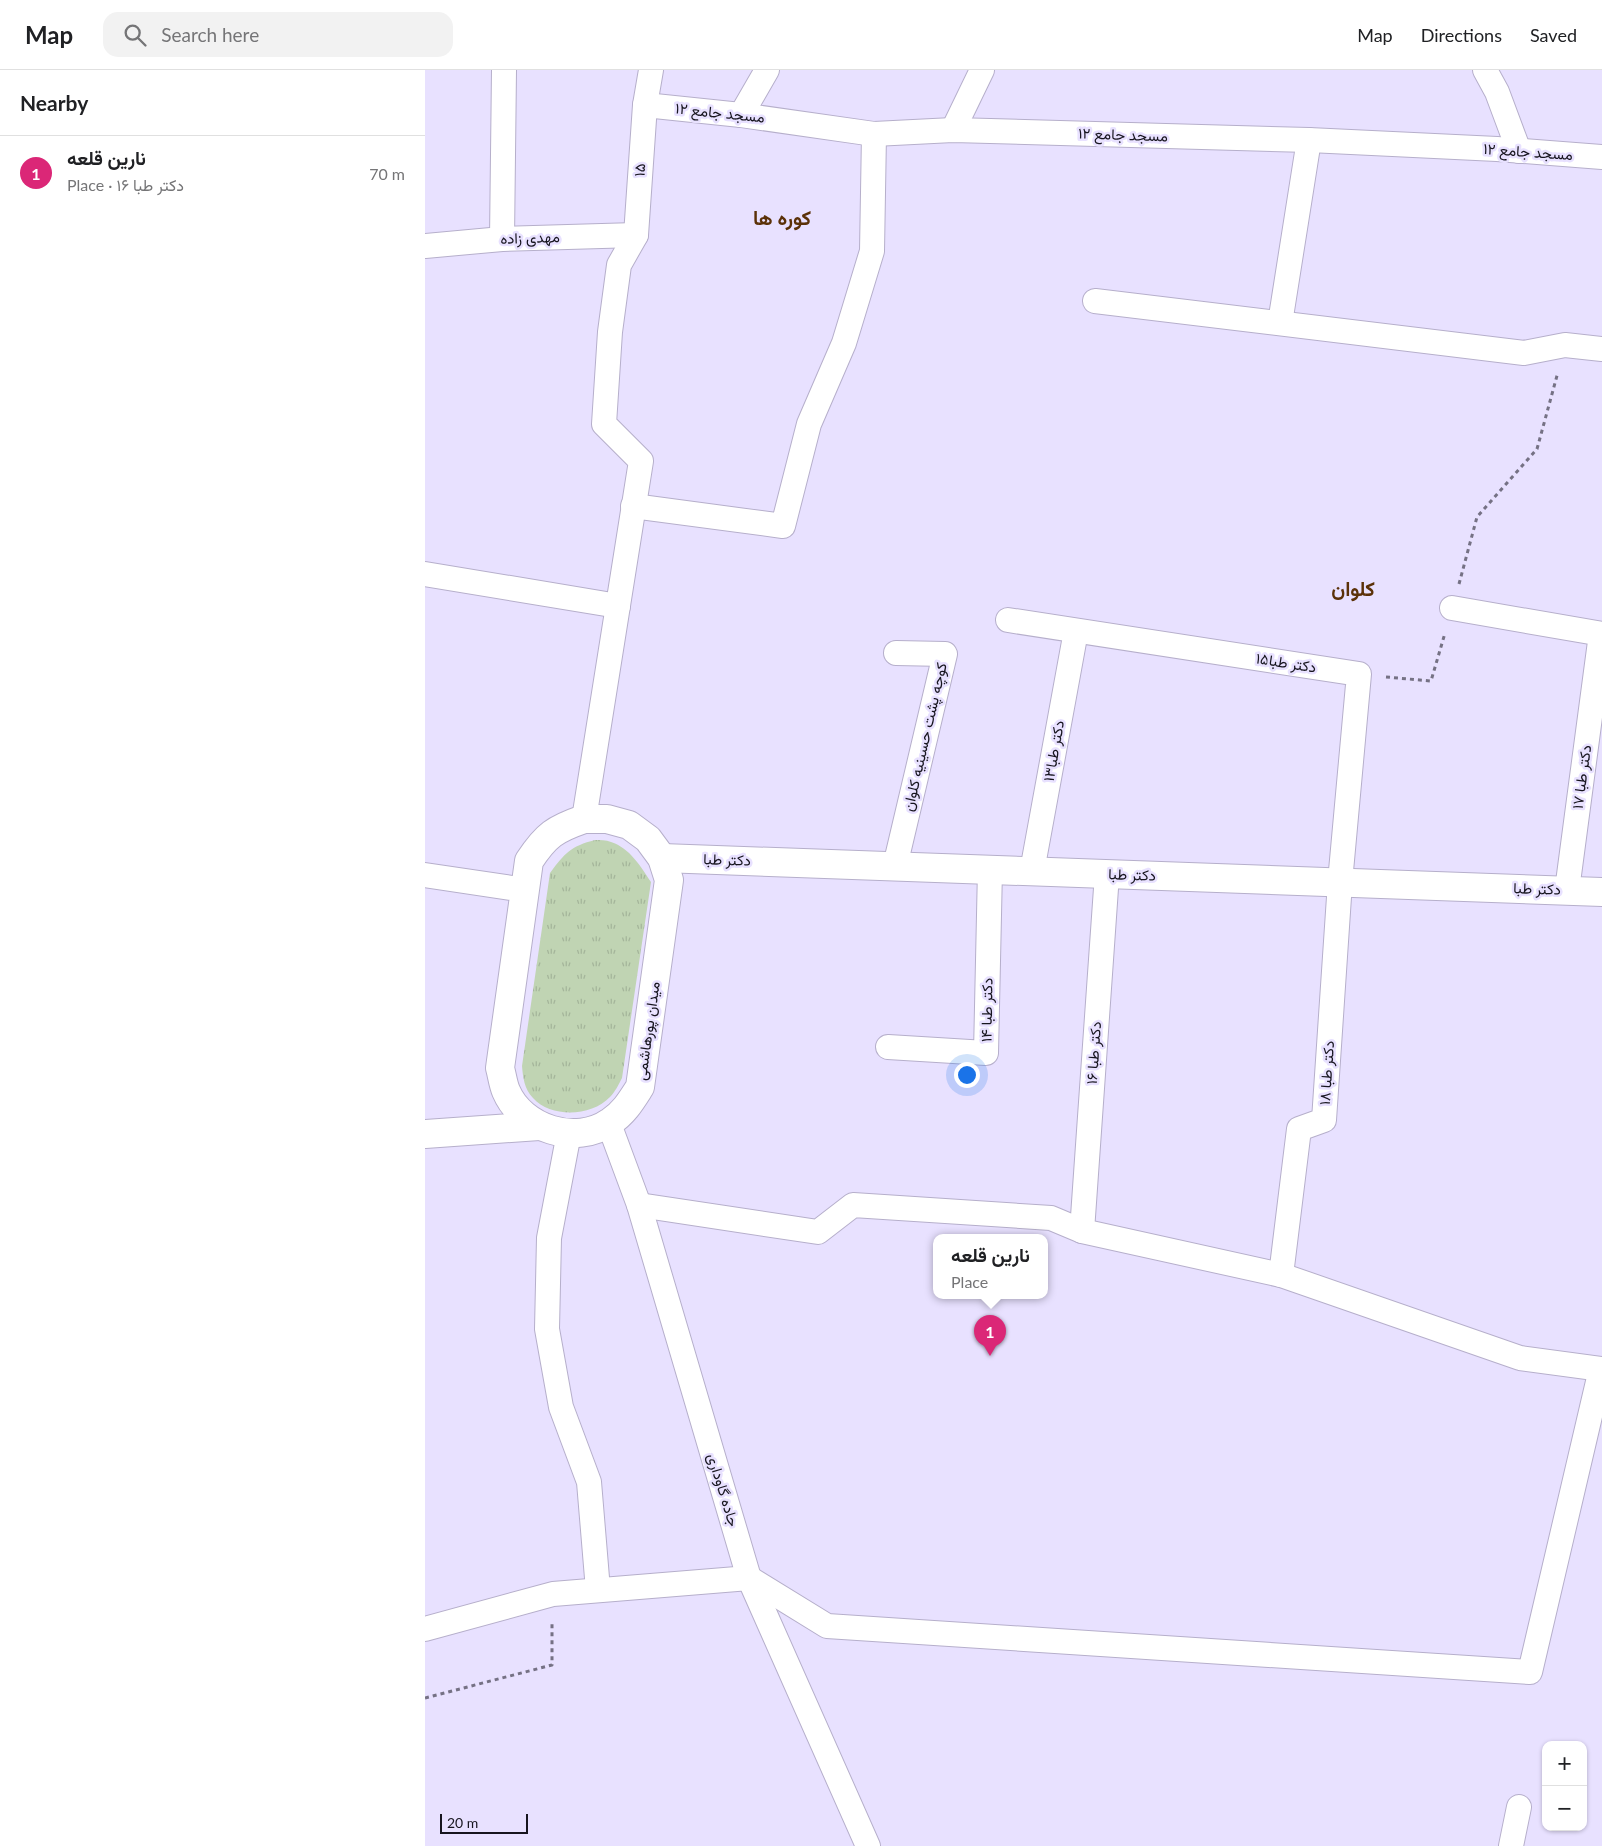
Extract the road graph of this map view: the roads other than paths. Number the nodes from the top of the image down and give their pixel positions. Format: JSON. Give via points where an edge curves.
{"nodes":[{"id":1,"x":503,"y":70,"type":"edge"},
{"id":2,"x":651,"y":70,"type":"edge"},
{"id":3,"x":767,"y":70,"type":"edge"},
{"id":4,"x":982,"y":70,"type":"edge"},
{"id":5,"x":1485,"y":70,"type":"edge"},
{"id":6,"x":1505,"y":70,"type":"edge"},
{"id":7,"x":1497,"y":92,"type":"junction"},
{"id":8,"x":645,"y":105,"type":"junction"},
{"id":9,"x":741,"y":115,"type":"junction"},
{"id":10,"x":953,"y":130,"type":"junction"},
{"id":11,"x":874,"y":134,"type":"junction"},
{"id":12,"x":1309,"y":140,"type":"junction"},
{"id":13,"x":1519,"y":151,"type":"junction"},
{"id":14,"x":1602,"y":157,"type":"edge"},
{"id":15,"x":636,"y":235,"type":"junction"},
{"id":16,"x":502,"y":239,"type":"junction"},
{"id":17,"x":425,"y":246,"type":"edge"},
{"id":18,"x":1095,"y":301,"type":"dead end"},
{"id":19,"x":1280,"y":323,"type":"junction"},
{"id":20,"x":1602,"y":349,"type":"edge"},
{"id":21,"x":633,"y":506,"type":"junction"},
{"id":22,"x":425,"y":574,"type":"edge"},
{"id":23,"x":617,"y":606,"type":"junction"},
{"id":24,"x":1452,"y":608,"type":"road end"},
{"id":25,"x":1008,"y":620,"type":"dead end"},
{"id":26,"x":1076,"y":631,"type":"junction"},
{"id":27,"x":1601,"y":634,"type":"edge"},
{"id":28,"x":896,"y":653,"type":"dead end"},
{"id":29,"x":583,"y":819,"type":"junction"},
{"id":30,"x":662,"y":858,"type":"junction"},
{"id":31,"x":895,"y":866,"type":"junction"},
{"id":32,"x":990,"y":869,"type":"junction"},
{"id":33,"x":1032,"y":871,"type":"junction"},
{"id":34,"x":1107,"y":874,"type":"junction"},
{"id":35,"x":425,"y":875,"type":"edge"},
{"id":36,"x":1340,"y":882,"type":"junction"},
{"id":37,"x":525,"y":890,"type":"junction"},
{"id":38,"x":1567,"y":890,"type":"junction"},
{"id":39,"x":1602,"y":892,"type":"edge"},
{"id":40,"x":888,"y":1047,"type":"dead end"},
{"id":41,"x":609,"y":1124,"type":"junction"},
{"id":42,"x":539,"y":1126,"type":"junction"},
{"id":43,"x":569,"y":1133,"type":"junction"},
{"id":44,"x":425,"y":1134,"type":"edge"},
{"id":45,"x":639,"y":1206,"type":"junction"},
{"id":46,"x":1082,"y":1231,"type":"junction"},
{"id":47,"x":1281,"y":1275,"type":"junction"},
{"id":48,"x":1601,"y":1369,"type":"edge"},
{"id":49,"x":749,"y":1578,"type":"junction"},
{"id":50,"x":598,"y":1590,"type":"junction"},
{"id":51,"x":425,"y":1629,"type":"edge"},
{"id":52,"x":1519,"y":1808,"type":"dead end"},
{"id":53,"x":868,"y":1846,"type":"edge"},
{"id":54,"x":1511,"y":1846,"type":"edge"}],
"edges":[{"from":1,"to":16,"type":"street"},
{"from":2,"to":8,"type":"street","name":"۱۵"},
{"from":3,"to":9,"type":"street"},
{"from":4,"to":10,"type":"street"},
{"from":5,"to":7,"type":"street"},
{"from":6,"to":7,"type":"street"},
{"from":7,"to":13,"type":"street"},
{"from":8,"to":9,"type":"street","name":"مسجد جامع ۱۲"},
{"from":8,"to":15,"type":"street","name":"۱۵"},
{"from":9,"to":11,"type":"street","name":"مسجد جامع ۱۲"},
{"from":10,"to":11,"type":"street","name":"مسجد جامع ۱۲"},
{"from":10,"to":12,"type":"street","name":"مسجد جامع ۱۲"},
{"from":11,"to":21,"type":"street","via":[[872,252],[843,343],[809,424],[783,526]]},
{"from":12,"to":13,"type":"street","name":"مسجد جامع ۱۲"},
{"from":12,"to":19,"type":"street"},
{"from":13,"to":14,"type":"street","name":"مسجد جامع ۱۲"},
{"from":15,"to":16,"type":"street","name":"مهدی زاده"},
{"from":15,"to":21,"type":"street","via":[[619,265],[610,332],[604,424],[641,461]]},
{"from":16,"to":17,"type":"street","name":"مهدی زاده"},
{"from":18,"to":19,"type":"street"},
{"from":19,"to":20,"type":"street","via":[[1524,353],[1565,345]]},
{"from":21,"to":23,"type":"street"},
{"from":22,"to":23,"type":"street"},
{"from":23,"to":29,"type":"street"},
{"from":24,"to":27,"type":"street"},
{"from":25,"to":26,"type":"street","name":"دکتر طبا۱۵"},
{"from":26,"to":33,"type":"street","name":"دکتر طبا۱۳"},
{"from":26,"to":36,"type":"street","name":"دکتر طبا۱۵","via":[[1359,674]]},
{"from":27,"to":38,"type":"street","name":"دکتر طبا ۱۷"},
{"from":28,"to":31,"type":"street","name":"کوچه پشت حسینیه کلوان","via":[[945,654]]},
{"from":29,"to":30,"type":"street","name":"میدان پورهاشمی","via":[[607,819],[629,825],[648,839]]},
{"from":29,"to":37,"type":"street","name":"میدان پورهاشمی","via":[[561,827],[543,841],[529,861]]},
{"from":30,"to":31,"type":"street","name":"دکتر طبا"},
{"from":30,"to":41,"type":"street","name":"میدان پورهاشمی","via":[[669,880],[640,1087],[627,1108]]},
{"from":31,"to":32,"type":"street","name":"دکتر طبا"},
{"from":32,"to":33,"type":"street","name":"دکتر طبا"},
{"from":32,"to":40,"type":"street","name":"دکتر طبا ۱۴","via":[[986,1053]]},
{"from":33,"to":34,"type":"street","name":"دکتر طبا"},
{"from":34,"to":36,"type":"street","name":"دکتر طبا"},
{"from":34,"to":46,"type":"street","name":"دکتر طبا ۱۶"},
{"from":35,"to":37,"type":"street"},
{"from":36,"to":38,"type":"street","name":"دکتر طبا"},
{"from":36,"to":47,"type":"street","name":"دکتر طبا ۱۸","via":[[1324,1120],[1299,1129]]},
{"from":37,"to":42,"type":"street","name":"میدان پورهاشمی","via":[[500,1068],[506,1091],[520,1111]]},
{"from":38,"to":39,"type":"street","name":"دکتر طبا"},
{"from":41,"to":43,"type":"street","name":"میدان پورهاشمی","via":[[586,1132]]},
{"from":41,"to":45,"type":"street","name":"جاده گاوداری"},
{"from":42,"to":43,"type":"street","name":"میدان پورهاشمی"},
{"from":42,"to":44,"type":"street"},
{"from":43,"to":50,"type":"street","via":[[549,1238],[547,1330],[561,1407],[589,1482]]},
{"from":45,"to":46,"type":"street","via":[[818,1232],[853,1205],[1051,1218]]},
{"from":45,"to":49,"type":"street","name":"جاده گاوداری"},
{"from":46,"to":47,"type":"street"},
{"from":47,"to":48,"type":"street","via":[[1520,1358]]},
{"from":48,"to":49,"type":"street","via":[[1531,1672],[827,1626]]},
{"from":49,"to":50,"type":"street"},
{"from":49,"to":53,"type":"street","name":"جاده گاوداری"},
{"from":50,"to":51,"type":"street","via":[[553,1594]]},
{"from":52,"to":54,"type":"street"}]}
